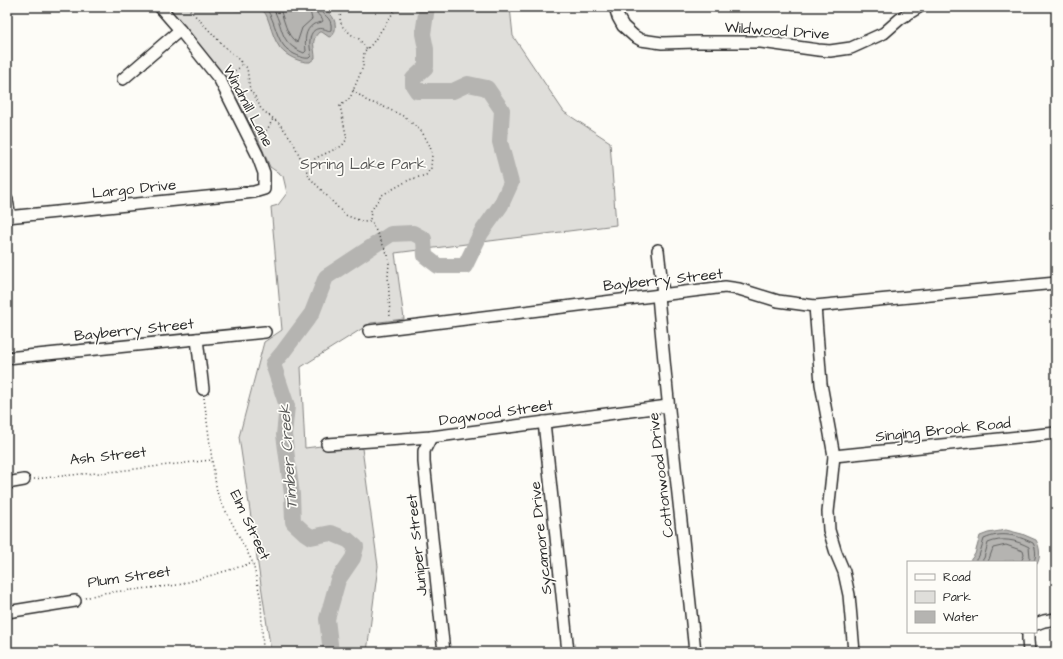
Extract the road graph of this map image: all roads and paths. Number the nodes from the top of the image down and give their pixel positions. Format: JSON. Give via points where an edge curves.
{"nodes":[{"id":1,"x":160,"y":7,"type":"edge"},
{"id":2,"x":187,"y":7,"type":"edge"},
{"id":3,"x":341,"y":7,"type":"edge"},
{"id":4,"x":397,"y":7,"type":"edge"},
{"id":5,"x":615,"y":7,"type":"edge"},
{"id":6,"x":919,"y":7,"type":"edge"},
{"id":7,"x":180,"y":30,"type":"junction"},
{"id":8,"x":367,"y":50,"type":"junction"},
{"id":9,"x":239,"y":60,"type":"junction"},
{"id":10,"x":123,"y":79,"type":"dead end"},
{"id":11,"x":220,"y":80,"type":"junction"},
{"id":12,"x":353,"y":90,"type":"junction"},
{"id":13,"x":273,"y":119,"type":"junction"},
{"id":14,"x":252,"y":143,"type":"junction"},
{"id":15,"x":304,"y":165,"type":"junction"},
{"id":16,"x":264,"y":188,"type":"joint"},
{"id":17,"x":7,"y":200,"type":"edge"},
{"id":18,"x":8,"y":217,"type":"edge"},
{"id":19,"x":370,"y":221,"type":"junction"},
{"id":20,"x":658,"y":250,"type":"dead end"},
{"id":21,"x":1056,"y":283,"type":"edge"},
{"id":22,"x":661,"y":294,"type":"junction"},
{"id":23,"x":815,"y":306,"type":"junction"},
{"id":24,"x":391,"y":328,"type":"junction"},
{"id":25,"x":369,"y":331,"type":"dead end"},
{"id":26,"x":265,"y":332,"type":"dead end"},
{"id":27,"x":197,"y":339,"type":"junction"},
{"id":28,"x":7,"y":358,"type":"edge"},
{"id":29,"x":203,"y":389,"type":"joint"},
{"id":30,"x":668,"y":406,"type":"junction"},
{"id":31,"x":544,"y":422,"type":"junction"},
{"id":32,"x":1056,"y":433,"type":"edge"},
{"id":33,"x":431,"y":437,"type":"junction"},
{"id":34,"x":327,"y":444,"type":"dead end"},
{"id":35,"x":834,"y":456,"type":"junction"},
{"id":36,"x":212,"y":460,"type":"junction"},
{"id":37,"x":24,"y":480,"type":"joint"},
{"id":38,"x":7,"y":483,"type":"edge"},
{"id":39,"x":253,"y":563,"type":"junction"},
{"id":40,"x":75,"y":601,"type":"joint"},
{"id":41,"x":7,"y":612,"type":"edge"},
{"id":42,"x":1056,"y":620,"type":"edge"},
{"id":43,"x":1037,"y":624,"type":"edge"},
{"id":44,"x":1028,"y":633,"type":"edge"},
{"id":45,"x":263,"y":652,"type":"edge"},
{"id":46,"x":444,"y":652,"type":"edge"},
{"id":47,"x":568,"y":652,"type":"edge"},
{"id":48,"x":695,"y":652,"type":"edge"},
{"id":49,"x":854,"y":652,"type":"edge"},
{"id":50,"x":1029,"y":652,"type":"edge"}],
"edges":[{"from":1,"to":7,"type":"street","name":"Windmill Lane"},
{"from":2,"to":9,"type":"path"},
{"from":3,"to":8,"type":"path","via":[[340,22],[343,27],[359,39]]},
{"from":4,"to":8,"type":"path"},
{"from":5,"to":6,"type":"street","name":"Wildwood Drive","via":[[623,26],[641,40],[662,43],[761,42],[830,51],[851,48],[884,33]]},
{"from":7,"to":10,"type":"street"},
{"from":7,"to":11,"type":"street","name":"Windmill Lane"},
{"from":8,"to":12,"type":"path","via":[[364,52],[363,67]]},
{"from":9,"to":11,"type":"path","via":[[239,68]]},
{"from":9,"to":13,"type":"path","via":[[247,68],[250,90],[261,109]]},
{"from":11,"to":14,"type":"street","name":"Windmill Lane"},
{"from":12,"to":15,"type":"path","via":[[350,98],[340,106],[347,139],[342,146]]},
{"from":12,"to":19,"type":"path","via":[[368,101],[405,117],[422,132],[432,154],[431,168],[426,175],[409,180],[382,196],[371,211]]},
{"from":13,"to":14,"type":"path","via":[[267,130]]},
{"from":13,"to":15,"type":"path","via":[[292,140]]},
{"from":14,"to":16,"type":"street","name":"Windmill Lane","via":[[264,173]]},
{"from":15,"to":19,"type":"path","via":[[310,178],[345,215],[364,222]]},
{"from":16,"to":18,"type":"street","name":"Largo Drive","via":[[237,194]]},
{"from":17,"to":18,"type":"street"},
{"from":19,"to":24,"type":"path","via":[[388,255]]},
{"from":20,"to":22,"type":"street","name":"Cottonwood Drive"},
{"from":21,"to":23,"type":"street","name":"Bayberry Street"},
{"from":22,"to":23,"type":"street","name":"Bayberry Street","via":[[725,287],[778,301]]},
{"from":22,"to":24,"type":"street","name":"Bayberry Street"},
{"from":22,"to":30,"type":"street","name":"Cottonwood Drive"},
{"from":23,"to":35,"type":"street","via":[[821,384]]},
{"from":24,"to":25,"type":"street","name":"Bayberry Street"},
{"from":26,"to":27,"type":"street","name":"Bayberry Street"},
{"from":27,"to":28,"type":"street","name":"Bayberry Street"},
{"from":27,"to":29,"type":"street"},
{"from":29,"to":36,"type":"path","name":"Elm Street"},
{"from":30,"to":31,"type":"street","name":"Dogwood Street"},
{"from":30,"to":48,"type":"street","name":"Cottonwood Drive"},
{"from":31,"to":33,"type":"street","name":"Dogwood Street"},
{"from":31,"to":47,"type":"street","name":"Sycamore Drive"},
{"from":32,"to":35,"type":"street","name":"Singing Brook Road"},
{"from":33,"to":34,"type":"street","name":"Dogwood Street"},
{"from":33,"to":46,"type":"street","name":"Juniper Street","via":[[424,450],[424,462]]},
{"from":35,"to":49,"type":"street","via":[[828,512],[829,530],[849,595]]},
{"from":36,"to":37,"type":"path","name":"Ash Street"},
{"from":36,"to":39,"type":"path","name":"Elm Street","via":[[217,492]]},
{"from":37,"to":38,"type":"street"},
{"from":39,"to":40,"type":"path","name":"Plum Street","via":[[178,585],[103,593]]},
{"from":39,"to":45,"type":"path","name":"Elm Street","via":[[261,600]]},
{"from":40,"to":41,"type":"street","name":"Plum Street"},
{"from":42,"to":43,"type":"street"},
{"from":44,"to":50,"type":"street"}]}
